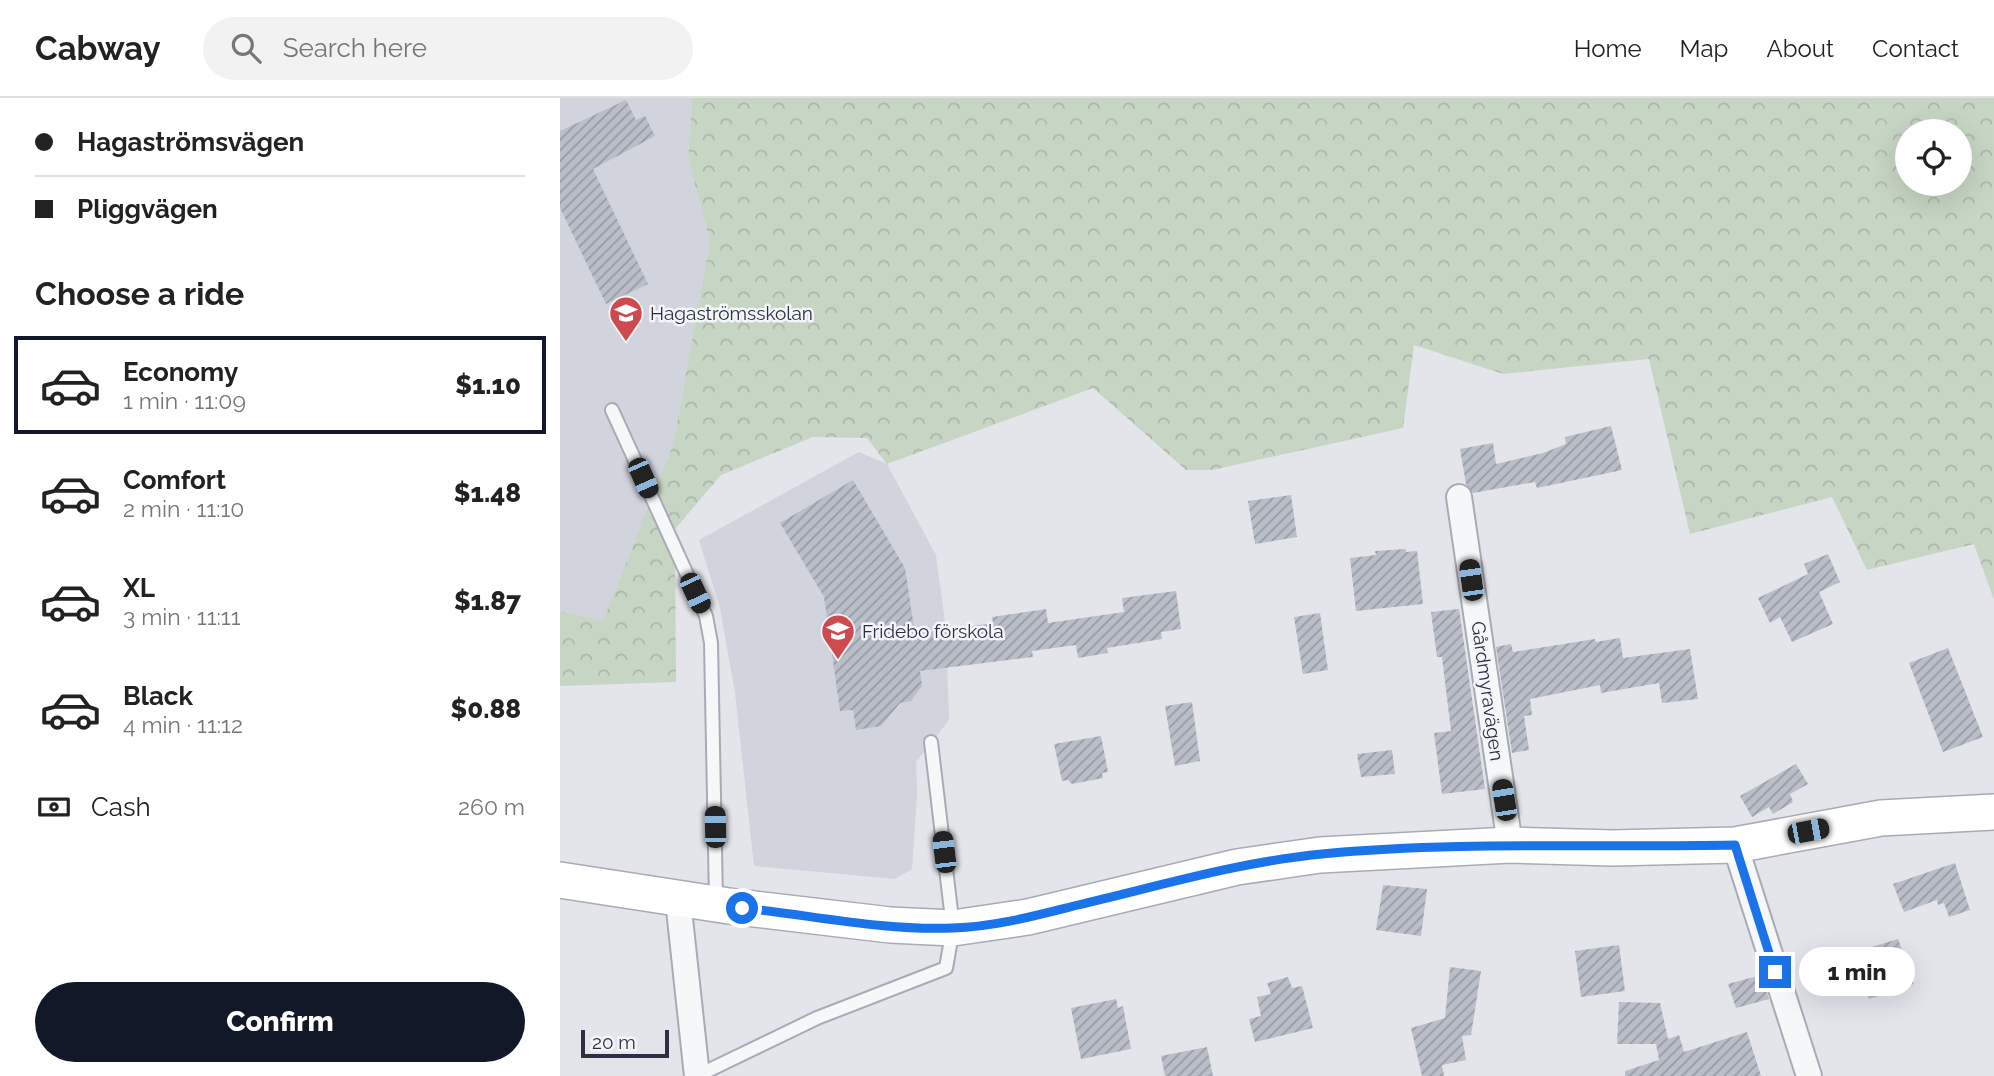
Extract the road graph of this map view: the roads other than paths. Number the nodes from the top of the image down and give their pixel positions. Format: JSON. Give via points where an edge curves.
{"nodes":[{"id":1,"x":612,"y":410,"type":"dead end"},
{"id":2,"x":1459,"y":497,"type":"dead end"},
{"id":3,"x":931,"y":743,"type":"dead end"},
{"id":4,"x":1994,"y":812,"type":"edge"},
{"id":5,"x":1510,"y":845,"type":"junction"},
{"id":6,"x":1735,"y":845,"type":"junction"},
{"id":7,"x":560,"y":880,"type":"edge"},
{"id":8,"x":678,"y":900,"type":"junction"},
{"id":9,"x":716,"y":904,"type":"junction"},
{"id":10,"x":953,"y":928,"type":"junction"},
{"id":11,"x":697,"y":1076,"type":"edge"},
{"id":12,"x":1809,"y":1076,"type":"edge"}],
"edges":[{"from":1,"to":9,"type":"lane","via":[[706,616],[711,643]]},
{"from":2,"to":5,"type":"street","name":"Gårdmyravägen"},
{"from":3,"to":10,"type":"lane"},
{"from":4,"to":6,"type":"street","via":[[1881,818]]},
{"from":5,"to":6,"type":"street"},
{"from":5,"to":10,"type":"street","via":[[1320,855],[1237,867],[1028,918]]},
{"from":6,"to":12,"type":"street"},
{"from":7,"to":8,"type":"street"},
{"from":8,"to":9,"type":"street"},
{"from":8,"to":11,"type":"street"},
{"from":9,"to":10,"type":"street"},
{"from":10,"to":11,"type":"lane","via":[[946,968],[817,1018]]}]}
